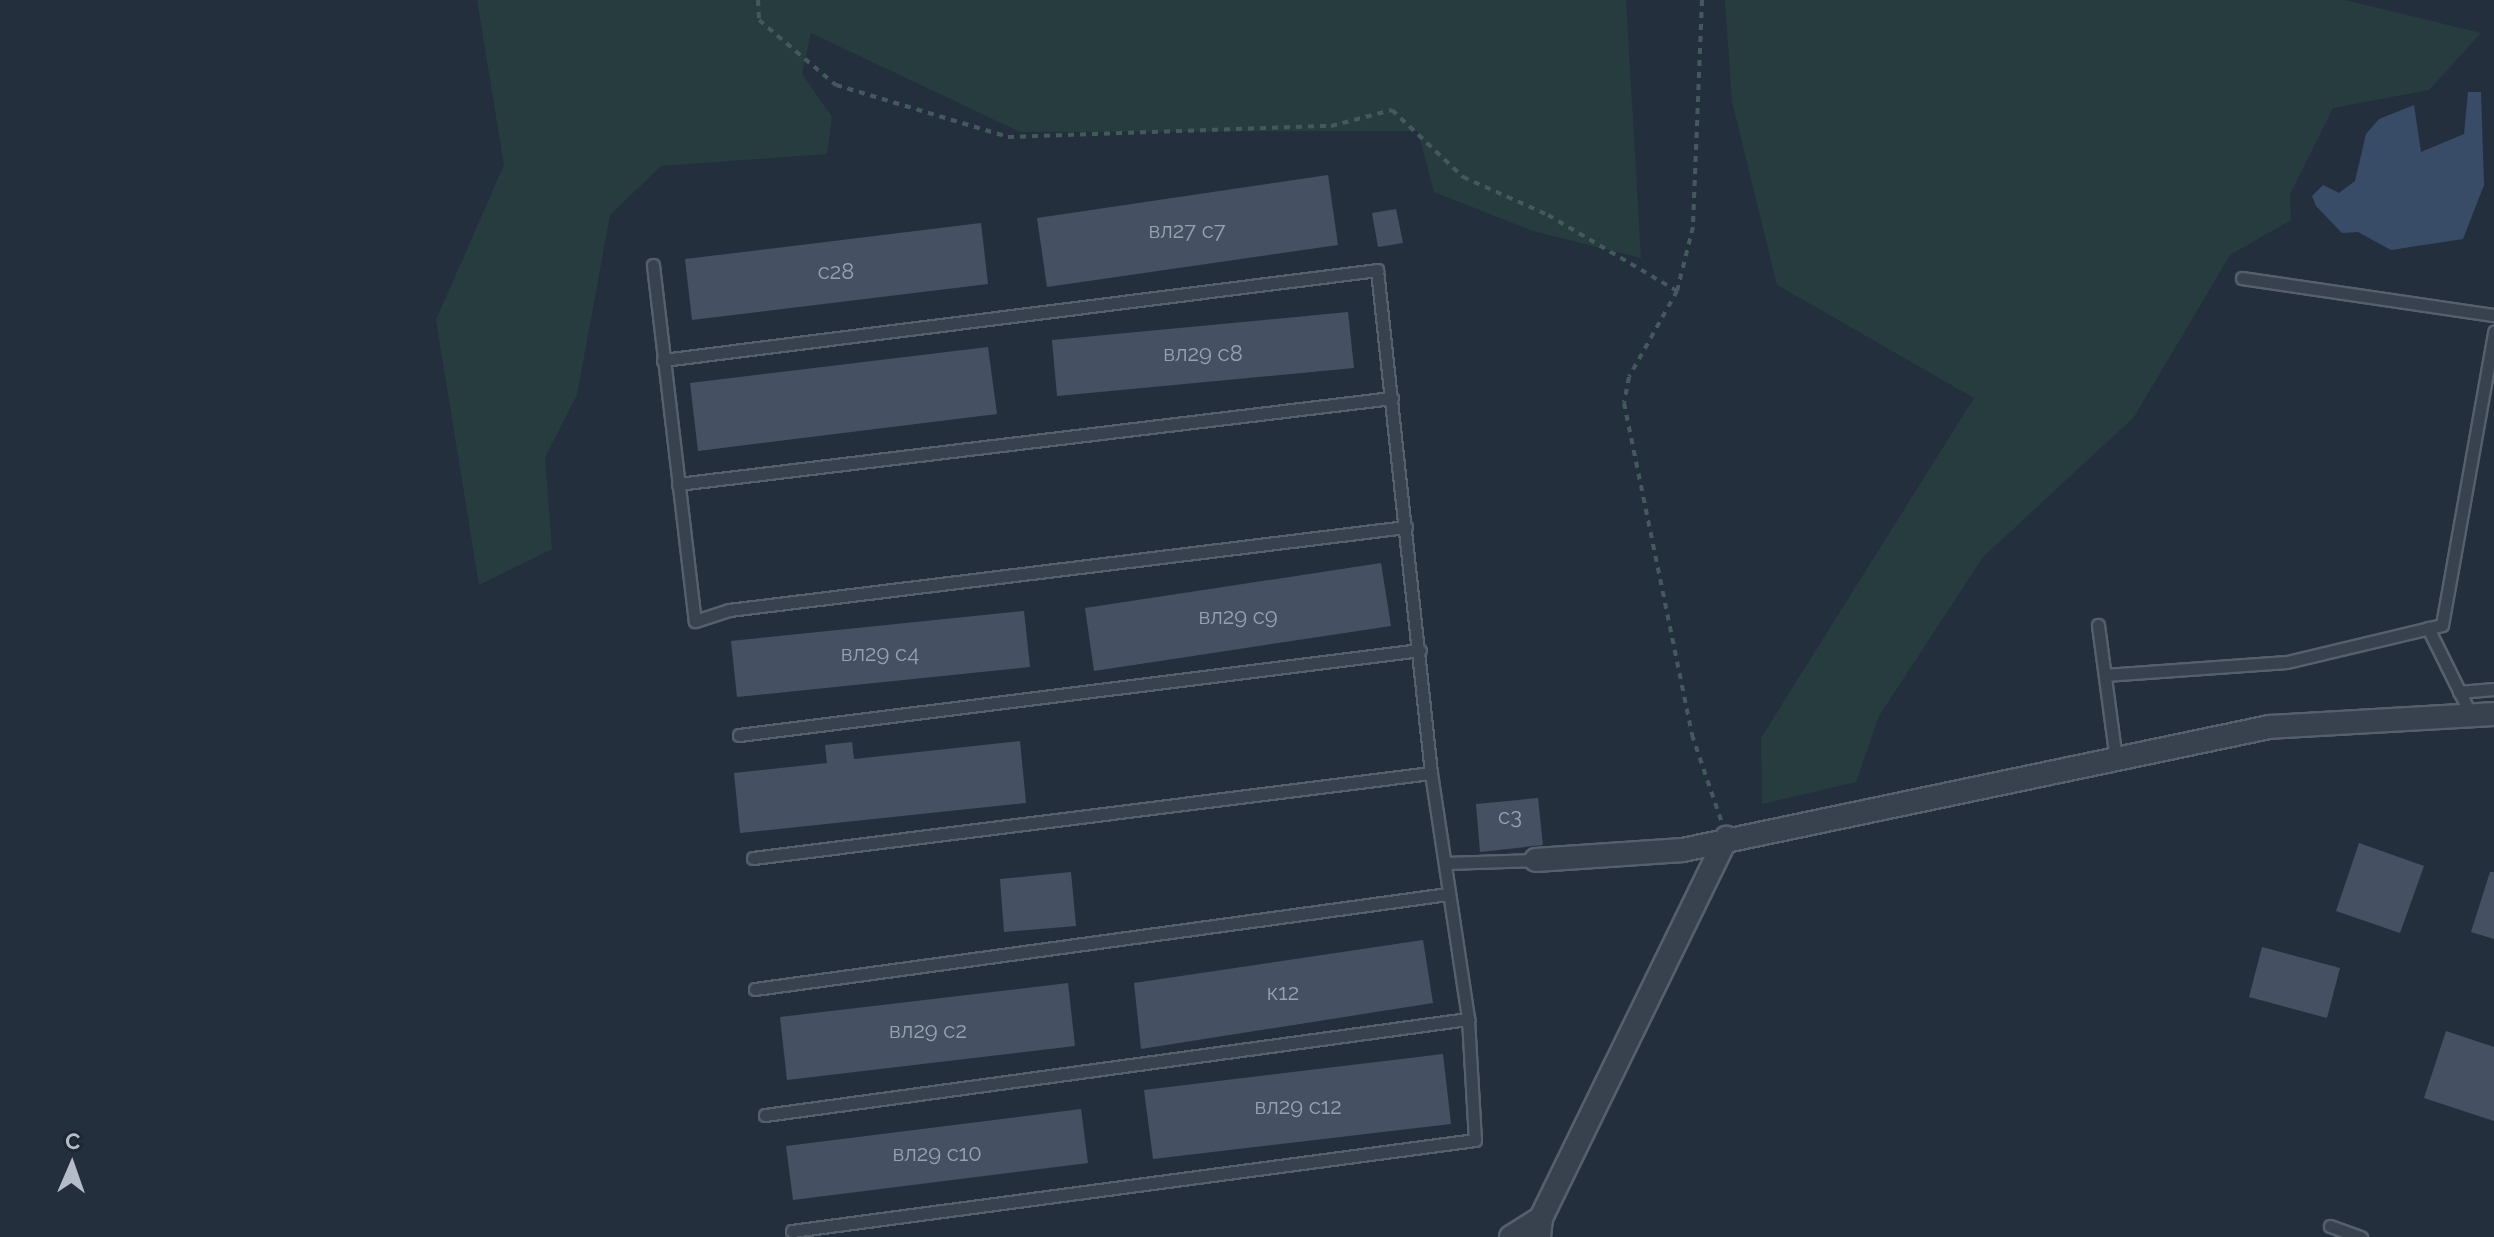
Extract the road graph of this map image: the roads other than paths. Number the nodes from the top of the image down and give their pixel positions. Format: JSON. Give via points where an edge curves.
{"nodes":[{"id":1,"x":653,"y":265,"type":"dead end"},
{"id":2,"x":2242,"y":278,"type":"dead end"},
{"id":3,"x":2494,"y":315,"type":"edge"},
{"id":4,"x":2494,"y":332,"type":"edge"},
{"id":5,"x":663,"y":360,"type":"junction"},
{"id":6,"x":1392,"y":398,"type":"junction"},
{"id":7,"x":678,"y":484,"type":"junction"},
{"id":8,"x":1406,"y":527,"type":"junction"},
{"id":9,"x":2098,"y":625,"type":"dead end"},
{"id":10,"x":2428,"y":628,"type":"junction"},
{"id":11,"x":1420,"y":650,"type":"junction"},
{"id":12,"x":2105,"y":675,"type":"junction"},
{"id":13,"x":2494,"y":689,"type":"edge"},
{"id":14,"x":2459,"y":692,"type":"junction"},
{"id":15,"x":2494,"y":714,"type":"edge"},
{"id":16,"x":2471,"y":715,"type":"junction"},
{"id":17,"x":739,"y":735,"type":"dead end"},
{"id":18,"x":2117,"y":761,"type":"junction"},
{"id":19,"x":1431,"y":773,"type":"junction"},
{"id":20,"x":1726,"y":838,"type":"junction"},
{"id":21,"x":753,"y":858,"type":"dead end"},
{"id":22,"x":1536,"y":860,"type":"joint"},
{"id":23,"x":1446,"y":863,"type":"junction"},
{"id":24,"x":1448,"y":894,"type":"junction"},
{"id":25,"x":755,"y":989,"type":"dead end"},
{"id":26,"x":1468,"y":1019,"type":"junction"},
{"id":27,"x":765,"y":1115,"type":"dead end"},
{"id":28,"x":2330,"y":1226,"type":"dead end"},
{"id":29,"x":1540,"y":1227,"type":"edge"},
{"id":30,"x":792,"y":1231,"type":"dead end"},
{"id":31,"x":1511,"y":1237,"type":"edge"},
{"id":32,"x":2361,"y":1237,"type":"edge"}],
"edges":[{"from":1,"to":5,"type":"lane"},
{"from":2,"to":3,"type":"lane"},
{"from":4,"to":10,"type":"lane","via":[[2442,625]]},
{"from":5,"to":6,"type":"lane","via":[[1377,270]]},
{"from":5,"to":7,"type":"lane"},
{"from":6,"to":7,"type":"lane"},
{"from":6,"to":8,"type":"lane"},
{"from":7,"to":8,"type":"lane","via":[[695,621],[729,610]]},
{"from":8,"to":11,"type":"lane"},
{"from":9,"to":12,"type":"lane"},
{"from":10,"to":12,"type":"lane","via":[[2287,662]]},
{"from":10,"to":14,"type":"lane"},
{"from":11,"to":17,"type":"lane"},
{"from":11,"to":19,"type":"lane"},
{"from":12,"to":18,"type":"lane"},
{"from":13,"to":14,"type":"lane"},
{"from":14,"to":16,"type":"lane"},
{"from":15,"to":16,"type":"street"},
{"from":16,"to":18,"type":"street","via":[[2269,727]]},
{"from":18,"to":20,"type":"street"},
{"from":19,"to":21,"type":"lane"},
{"from":19,"to":23,"type":"lane"},
{"from":20,"to":22,"type":"street","via":[[1683,850]]},
{"from":20,"to":29,"type":"street"},
{"from":22,"to":23,"type":"lane"},
{"from":23,"to":24,"type":"lane"},
{"from":24,"to":25,"type":"lane"},
{"from":24,"to":26,"type":"lane"},
{"from":26,"to":27,"type":"lane"},
{"from":26,"to":30,"type":"lane","via":[[1475,1140]]},
{"from":28,"to":32,"type":"lane"},
{"from":29,"to":31,"type":"street"}]}
